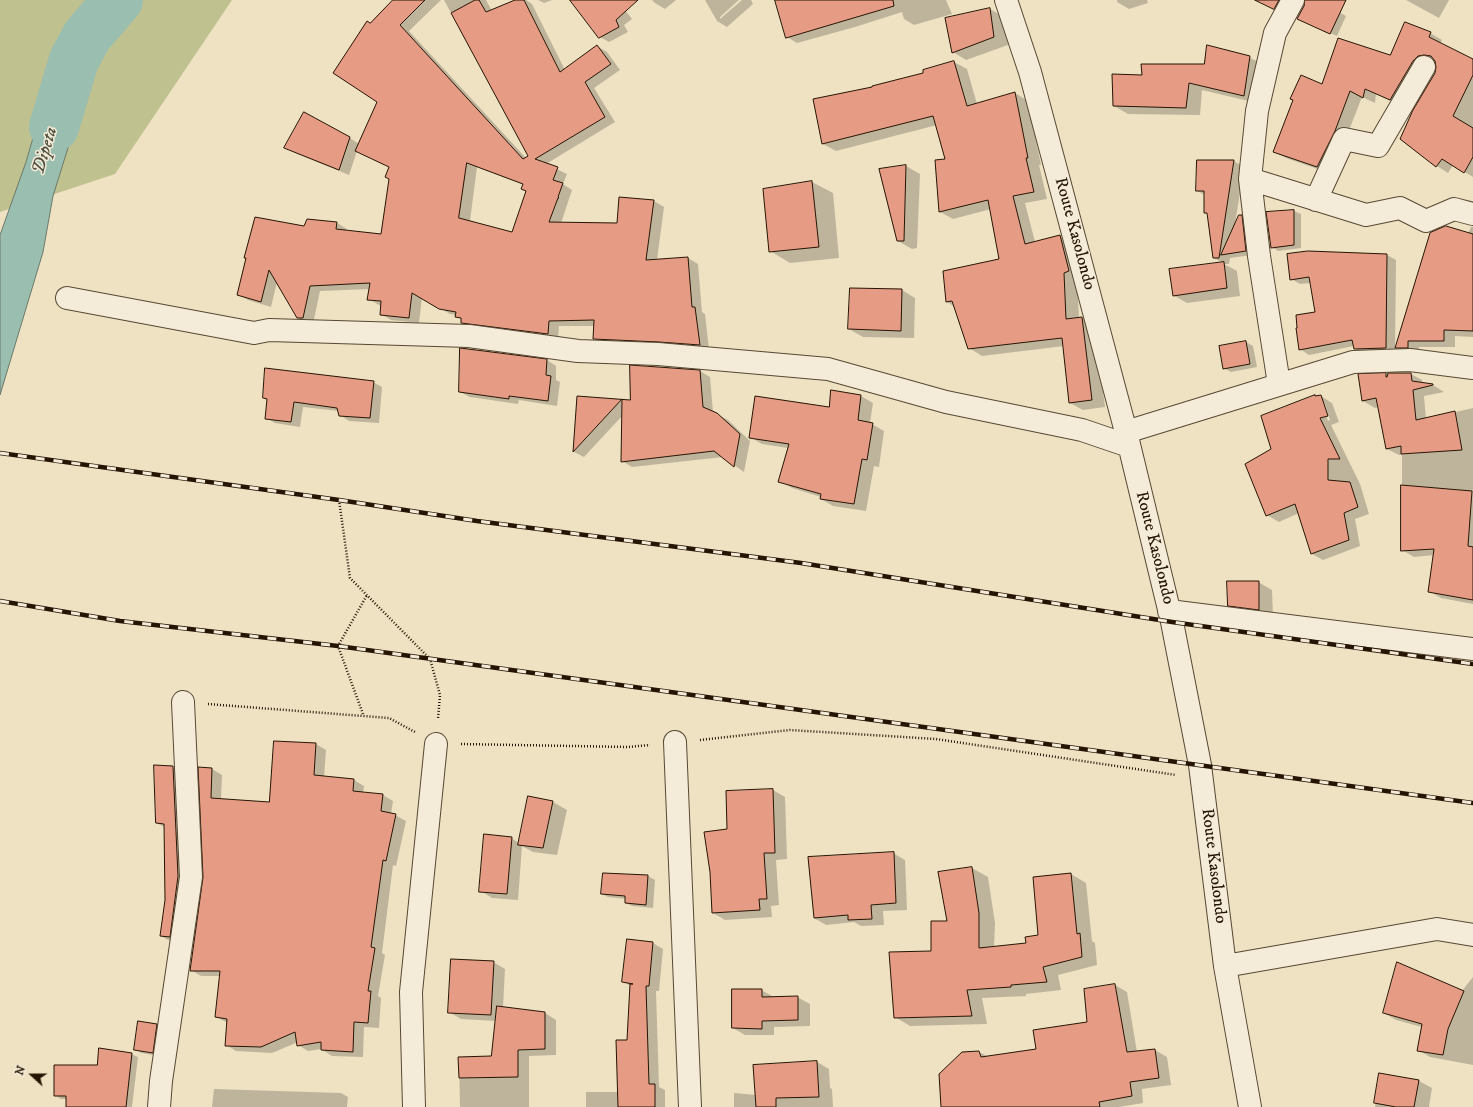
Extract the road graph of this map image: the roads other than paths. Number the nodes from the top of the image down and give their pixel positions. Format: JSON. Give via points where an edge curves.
{"nodes":[{"id":1,"x":1006,"y":0,"type":"edge"},
{"id":2,"x":1293,"y":0,"type":"edge"},
{"id":3,"x":1424,"y":67,"type":"dead end"},
{"id":4,"x":1250,"y":179,"type":"junction"},
{"id":5,"x":1316,"y":200,"type":"junction"},
{"id":6,"x":1473,"y":214,"type":"edge"},
{"id":7,"x":67,"y":298,"type":"dead end"},
{"id":8,"x":1473,"y":368,"type":"edge"},
{"id":9,"x":1279,"y":384,"type":"junction"},
{"id":10,"x":1128,"y":439,"type":"junction"},
{"id":11,"x":1169,"y":611,"type":"junction"},
{"id":12,"x":1473,"y":649,"type":"edge"},
{"id":13,"x":183,"y":702,"type":"dead end"},
{"id":14,"x":675,"y":742,"type":"dead end"},
{"id":15,"x":436,"y":744,"type":"road end"},
{"id":16,"x":1473,"y":935,"type":"edge"},
{"id":17,"x":1225,"y":966,"type":"junction"},
{"id":18,"x":159,"y":1107,"type":"edge"},
{"id":19,"x":414,"y":1107,"type":"edge"},
{"id":20,"x":690,"y":1107,"type":"edge"},
{"id":21,"x":1250,"y":1107,"type":"edge"}],
"edges":[{"from":1,"to":10,"type":"street","name":"Route Kasolondo","via":[[1030,72]]},
{"from":2,"to":4,"type":"street","via":[[1273,41],[1257,111]]},
{"from":3,"to":5,"type":"street","via":[[1378,146],[1344,139]]},
{"from":4,"to":5,"type":"street"},
{"from":4,"to":9,"type":"street"},
{"from":5,"to":6,"type":"street","via":[[1366,215],[1400,208],[1426,221],[1454,210]]},
{"from":7,"to":10,"type":"street","via":[[254,333],[270,330],[469,336],[578,351],[658,354],[828,369],[946,402]]},
{"from":8,"to":9,"type":"street","via":[[1410,360],[1353,362]]},
{"from":9,"to":10,"type":"street"},
{"from":10,"to":11,"type":"street","name":"Route Kasolondo"},
{"from":11,"to":12,"type":"street"},
{"from":11,"to":17,"type":"street","name":"Route Kasolondo","via":[[1200,765]]},
{"from":13,"to":18,"type":"street","via":[[191,877]]},
{"from":14,"to":20,"type":"street"},
{"from":15,"to":19,"type":"street","via":[[411,992]]},
{"from":16,"to":17,"type":"street","via":[[1437,929]]},
{"from":17,"to":21,"type":"street","name":"Route Kasolondo"}]}
